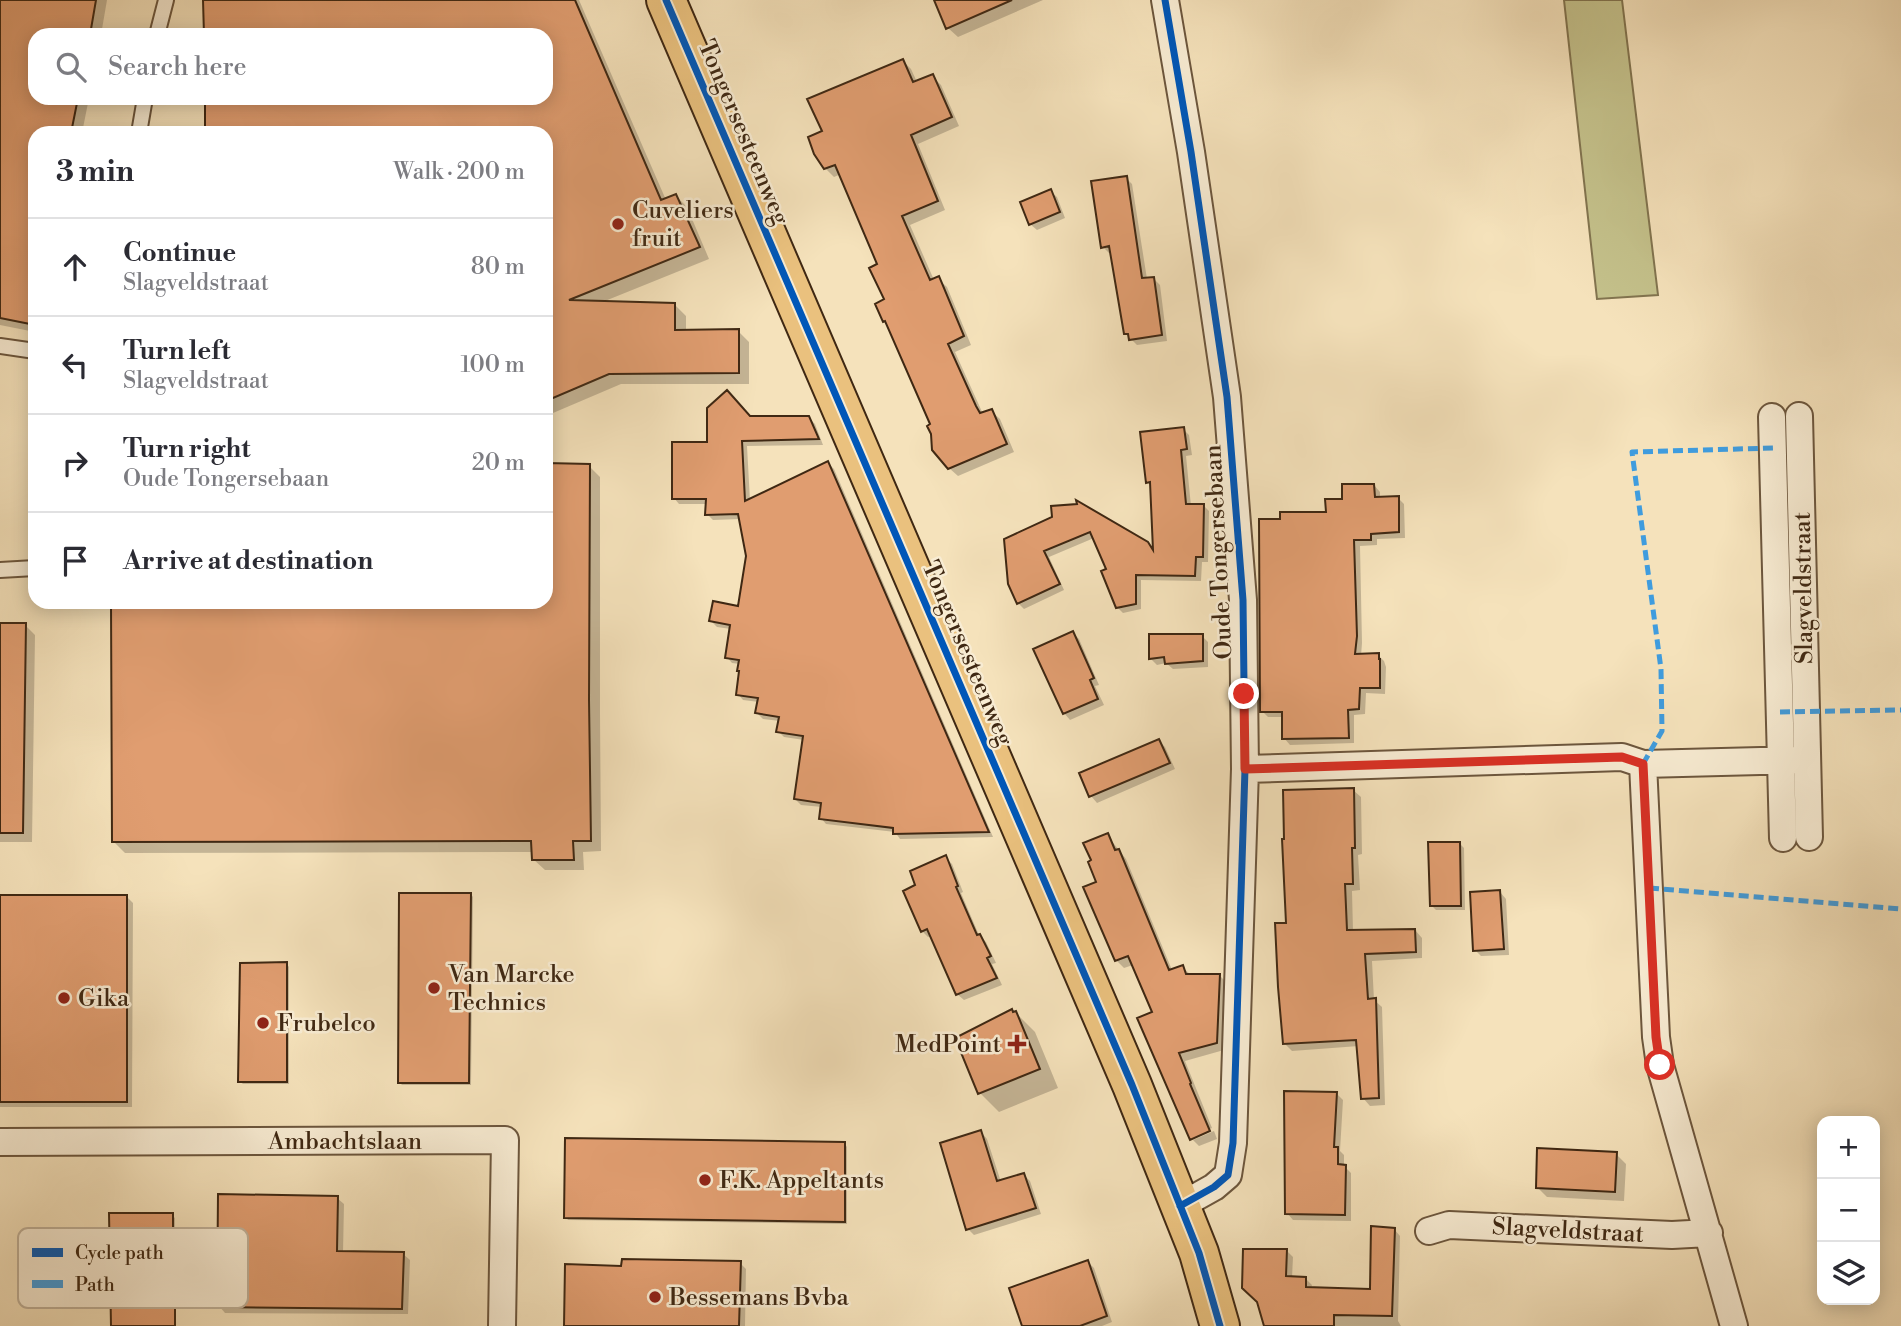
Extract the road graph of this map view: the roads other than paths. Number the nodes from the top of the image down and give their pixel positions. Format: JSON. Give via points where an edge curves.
{"nodes":[{"id":1,"x":166,"y":0,"type":"edge"},
{"id":2,"x":666,"y":0,"type":"edge"},
{"id":3,"x":1165,"y":0,"type":"edge"},
{"id":4,"x":159,"y":28,"type":"edge"},
{"id":5,"x":144,"y":105,"type":"edge"},
{"id":6,"x":140,"y":126,"type":"edge"},
{"id":7,"x":0,"y":346,"type":"edge"},
{"id":8,"x":28,"y":350,"type":"edge"},
{"id":9,"x":1772,"y":416,"type":"dead end"},
{"id":10,"x":1799,"y":416,"type":"dead end"},
{"id":11,"x":28,"y":568,"type":"edge"},
{"id":12,"x":0,"y":570,"type":"edge"},
{"id":13,"x":1807,"y":760,"type":"junction"},
{"id":14,"x":1781,"y":761,"type":"junction"},
{"id":15,"x":1643,"y":764,"type":"junction"},
{"id":16,"x":1245,"y":769,"type":"junction"},
{"id":17,"x":1810,"y":837,"type":"dead end"},
{"id":18,"x":1783,"y":838,"type":"dead end"},
{"id":19,"x":0,"y":1142,"type":"edge"},
{"id":20,"x":1180,"y":1206,"type":"junction"},
{"id":21,"x":1429,"y":1231,"type":"dead end"},
{"id":22,"x":1709,"y":1233,"type":"junction"},
{"id":23,"x":502,"y":1326,"type":"edge"},
{"id":24,"x":1220,"y":1326,"type":"edge"},
{"id":25,"x":1734,"y":1326,"type":"edge"}],
"edges":[{"from":1,"to":4,"type":"lane"},
{"from":2,"to":20,"type":"main road","name":"Tongersesteenweg","via":[[1132,1084]]},
{"from":3,"to":16,"type":"street","name":"Oude Tongersebaan","via":[[1227,397],[1243,600]]},
{"from":5,"to":6,"type":"lane"},
{"from":7,"to":8,"type":"lane"},
{"from":9,"to":14,"type":"street","name":"Slagveldstraat"},
{"from":10,"to":13,"type":"street","name":"Slagveldstraat"},
{"from":11,"to":12,"type":"lane"},
{"from":13,"to":14,"type":"street"},
{"from":13,"to":17,"type":"street","name":"Slagveldstraat"},
{"from":14,"to":15,"type":"street"},
{"from":14,"to":18,"type":"street","name":"Slagveldstraat"},
{"from":15,"to":16,"type":"street","via":[[1622,757]]},
{"from":15,"to":22,"type":"street","via":[[1656,1037]]},
{"from":16,"to":20,"type":"street","name":"Oude Tongersebaan","via":[[1228,1175]]},
{"from":19,"to":23,"type":"street","name":"Ambachtslaan","via":[[505,1140]]},
{"from":20,"to":24,"type":"main road","name":"Tongersesteenweg"},
{"from":21,"to":22,"type":"street","name":"Slagveldstraat","via":[[1449,1225]]},
{"from":22,"to":25,"type":"street"}]}
